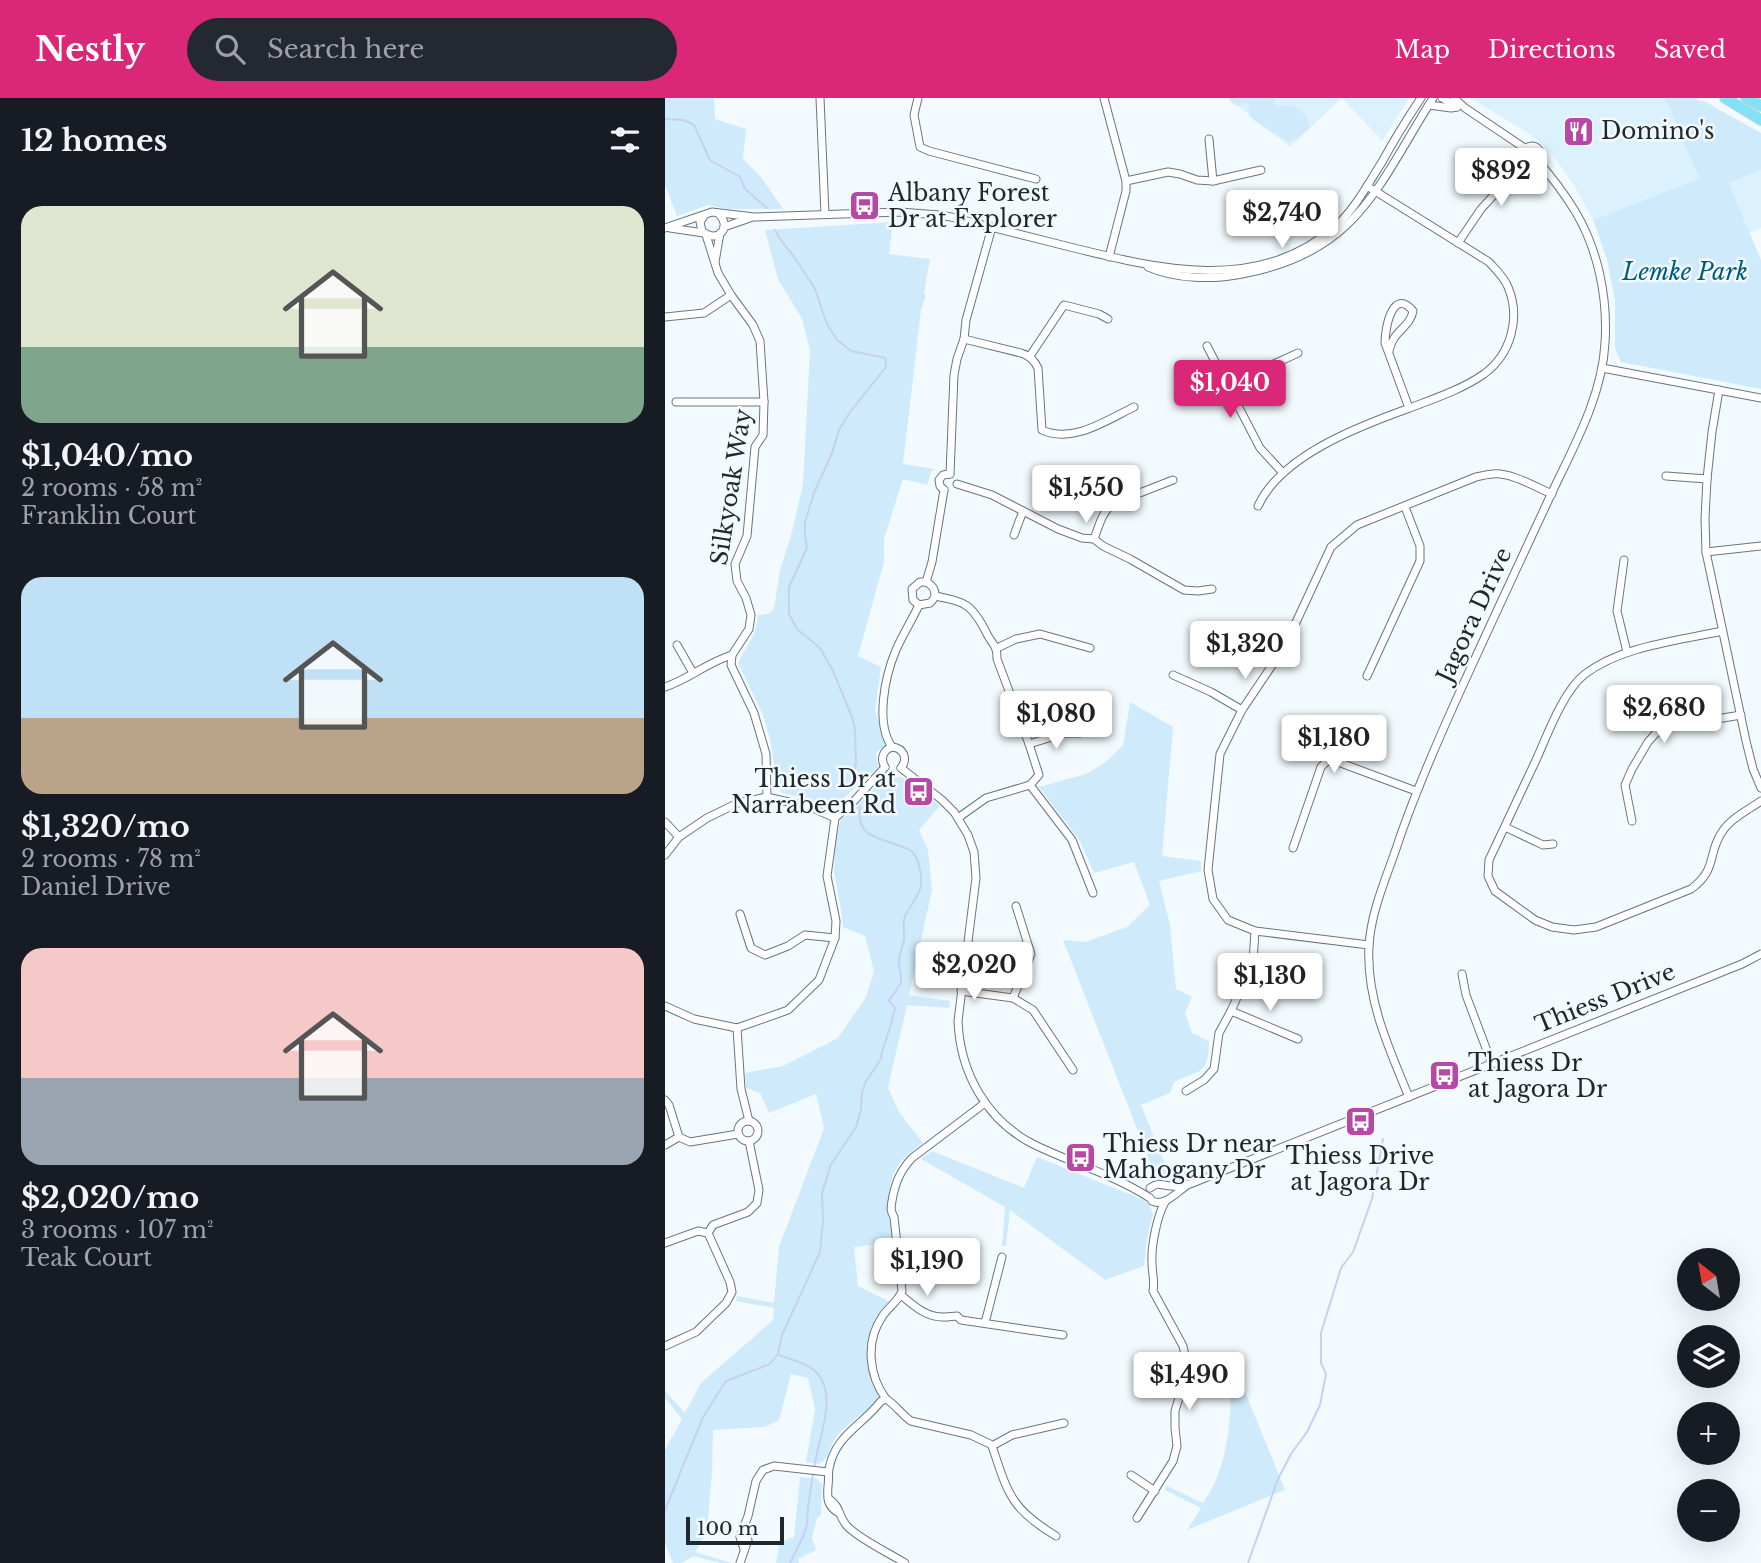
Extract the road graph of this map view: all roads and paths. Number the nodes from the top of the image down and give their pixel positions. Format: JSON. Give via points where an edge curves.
{"nodes":[{"id":1,"x":820,"y":98,"type":"edge"},
{"id":2,"x":918,"y":98,"type":"edge"},
{"id":3,"x":1104,"y":98,"type":"edge"},
{"id":4,"x":1420,"y":98,"type":"edge"},
{"id":5,"x":1442,"y":98,"type":"edge"},
{"id":6,"x":1454,"y":98,"type":"edge"},
{"id":7,"x":1725,"y":98,"type":"edge"},
{"id":8,"x":1746,"y":98,"type":"edge"},
{"id":9,"x":1431,"y":102,"type":"edge"},
{"id":10,"x":1761,"y":106,"type":"edge"},
{"id":11,"x":1461,"y":108,"type":"junction"},
{"id":12,"x":1761,"y":120,"type":"edge"},
{"id":13,"x":1209,"y":139,"type":"dead end"},
{"id":14,"x":1526,"y":149,"type":"junction"},
{"id":15,"x":1526,"y":160,"type":"junction"},
{"id":16,"x":1537,"y":160,"type":"junction"},
{"id":17,"x":1261,"y":170,"type":"dead end"},
{"id":18,"x":1036,"y":179,"type":"dead end"},
{"id":19,"x":1126,"y":181,"type":"junction"},
{"id":20,"x":1213,"y":181,"type":"junction"},
{"id":21,"x":1367,"y":186,"type":"junction"},
{"id":22,"x":1376,"y":192,"type":"junction"},
{"id":23,"x":719,"y":214,"type":"junction"},
{"id":24,"x":825,"y":214,"type":"junction"},
{"id":25,"x":704,"y":215,"type":"junction"},
{"id":26,"x":754,"y":217,"type":"junction"},
{"id":27,"x":992,"y":227,"type":"junction"},
{"id":28,"x":665,"y":228,"type":"edge"},
{"id":29,"x":722,"y":230,"type":"junction"},
{"id":30,"x":705,"y":234,"type":"junction"},
{"id":31,"x":1458,"y":243,"type":"junction"},
{"id":32,"x":1109,"y":257,"type":"junction"},
{"id":33,"x":715,"y":263,"type":"junction"},
{"id":34,"x":1144,"y":265,"type":"junction"},
{"id":35,"x":731,"y":295,"type":"junction"},
{"id":36,"x":665,"y":317,"type":"edge"},
{"id":37,"x":1108,"y":319,"type":"dead end"},
{"id":38,"x":964,"y":339,"type":"junction"},
{"id":39,"x":1207,"y":346,"type":"dead end"},
{"id":40,"x":1389,"y":351,"type":"junction"},
{"id":41,"x":1299,"y":353,"type":"dead end"},
{"id":42,"x":1030,"y":356,"type":"junction"},
{"id":43,"x":1602,"y":368,"type":"junction"},
{"id":44,"x":1228,"y":386,"type":"junction"},
{"id":45,"x":1719,"y":390,"type":"junction"},
{"id":46,"x":1761,"y":398,"type":"edge"},
{"id":47,"x":676,"y":402,"type":"dead end"},
{"id":48,"x":764,"y":402,"type":"junction"},
{"id":49,"x":1134,"y":407,"type":"dead end"},
{"id":50,"x":1409,"y":408,"type":"junction"},
{"id":51,"x":1283,"y":473,"type":"junction"},
{"id":52,"x":950,"y":474,"type":"junction"},
{"id":53,"x":1666,"y":476,"type":"dead end"},
{"id":54,"x":1707,"y":479,"type":"junction"},
{"id":55,"x":1173,"y":480,"type":"dead end"},
{"id":56,"x":957,"y":484,"type":"junction"},
{"id":57,"x":944,"y":490,"type":"junction"},
{"id":58,"x":1552,"y":494,"type":"junction"},
{"id":59,"x":1258,"y":506,"type":"dead end"},
{"id":60,"x":1405,"y":507,"type":"junction"},
{"id":61,"x":1023,"y":511,"type":"junction"},
{"id":62,"x":1014,"y":535,"type":"dead end"},
{"id":63,"x":1094,"y":539,"type":"junction"},
{"id":64,"x":1761,"y":546,"type":"edge"},
{"id":65,"x":1706,"y":552,"type":"junction"},
{"id":66,"x":1624,"y":560,"type":"dead end"},
{"id":67,"x":926,"y":582,"type":"junction"},
{"id":68,"x":1212,"y":589,"type":"dead end"},
{"id":69,"x":935,"y":596,"type":"junction"},
{"id":70,"x":919,"y":605,"type":"junction"},
{"id":71,"x":1722,"y":631,"type":"junction"},
{"id":72,"x":677,"y":645,"type":"dead end"},
{"id":73,"x":997,"y":648,"type":"junction"},
{"id":74,"x":1090,"y":648,"type":"dead end"},
{"id":75,"x":1627,"y":652,"type":"junction"},
{"id":76,"x":732,"y":655,"type":"junction"},
{"id":77,"x":694,"y":673,"type":"junction"},
{"id":78,"x":1173,"y":675,"type":"dead end"},
{"id":79,"x":1367,"y":676,"type":"dead end"},
{"id":80,"x":665,"y":687,"type":"edge"},
{"id":81,"x":1242,"y":710,"type":"junction"},
{"id":82,"x":1741,"y":715,"type":"junction"},
{"id":83,"x":1080,"y":733,"type":"dead end"},
{"id":84,"x":1029,"y":744,"type":"junction"},
{"id":85,"x":892,"y":747,"type":"junction"},
{"id":86,"x":885,"y":767,"type":"junction"},
{"id":87,"x":901,"y":768,"type":"junction"},
{"id":88,"x":1030,"y":785,"type":"junction"},
{"id":89,"x":1761,"y":788,"type":"edge"},
{"id":90,"x":1416,"y":791,"type":"junction"},
{"id":91,"x":767,"y":797,"type":"junction"},
{"id":92,"x":1761,"y":801,"type":"edge"},
{"id":93,"x":835,"y":818,"type":"junction"},
{"id":94,"x":958,"y":818,"type":"junction"},
{"id":95,"x":1632,"y":821,"type":"dead end"},
{"id":96,"x":665,"y":822,"type":"edge"},
{"id":97,"x":1505,"y":827,"type":"junction"},
{"id":98,"x":679,"y":837,"type":"junction"},
{"id":99,"x":1553,"y":844,"type":"dead end"},
{"id":100,"x":1293,"y":848,"type":"dead end"},
{"id":101,"x":665,"y":855,"type":"edge"},
{"id":102,"x":1093,"y":893,"type":"dead end"},
{"id":103,"x":1016,"y":906,"type":"dead end"},
{"id":104,"x":740,"y":914,"type":"dead end"},
{"id":105,"x":1255,"y":931,"type":"junction"},
{"id":106,"x":835,"y":938,"type":"junction"},
{"id":107,"x":1369,"y":944,"type":"junction"},
{"id":108,"x":1761,"y":954,"type":"edge"},
{"id":109,"x":1462,"y":974,"type":"dead end"},
{"id":110,"x":961,"y":991,"type":"junction"},
{"id":111,"x":1013,"y":998,"type":"junction"},
{"id":112,"x":665,"y":1006,"type":"edge"},
{"id":113,"x":1231,"y":1012,"type":"junction"},
{"id":114,"x":737,"y":1028,"type":"junction"},
{"id":115,"x":1298,"y":1039,"type":"dead end"},
{"id":116,"x":1492,"y":1064,"type":"junction"},
{"id":117,"x":1073,"y":1070,"type":"dead end"},
{"id":118,"x":1186,"y":1091,"type":"dead end"},
{"id":119,"x":1409,"y":1097,"type":"junction"},
{"id":120,"x":665,"y":1100,"type":"edge"},
{"id":121,"x":985,"y":1102,"type":"junction"},
{"id":122,"x":749,"y":1121,"type":"junction"},
{"id":123,"x":738,"y":1134,"type":"junction"},
{"id":124,"x":679,"y":1137,"type":"junction"},
{"id":125,"x":749,"y":1141,"type":"junction"},
{"id":126,"x":665,"y":1145,"type":"edge"},
{"id":127,"x":1190,"y":1184,"type":"junction"},
{"id":128,"x":1129,"y":1185,"type":"junction"},
{"id":129,"x":1166,"y":1186,"type":"junction"},
{"id":130,"x":1150,"y":1188,"type":"junction"},
{"id":131,"x":1151,"y":1200,"type":"junction"},
{"id":132,"x":1166,"y":1200,"type":"junction"},
{"id":133,"x":1158,"y":1223,"type":"junction"},
{"id":134,"x":708,"y":1233,"type":"junction"},
{"id":135,"x":665,"y":1243,"type":"edge"},
{"id":136,"x":1002,"y":1257,"type":"dead end"},
{"id":137,"x":901,"y":1295,"type":"junction"},
{"id":138,"x":985,"y":1323,"type":"junction"},
{"id":139,"x":1063,"y":1335,"type":"dead end"},
{"id":140,"x":665,"y":1346,"type":"edge"},
{"id":141,"x":1147,"y":1382,"type":"dead end"},
{"id":142,"x":1181,"y":1393,"type":"junction"},
{"id":143,"x":885,"y":1399,"type":"junction"},
{"id":144,"x":1064,"y":1423,"type":"dead end"},
{"id":145,"x":992,"y":1446,"type":"junction"},
{"id":146,"x":828,"y":1472,"type":"junction"},
{"id":147,"x":1131,"y":1475,"type":"dead end"},
{"id":148,"x":1155,"y":1491,"type":"junction"},
{"id":149,"x":1137,"y":1518,"type":"dead end"},
{"id":150,"x":1056,"y":1536,"type":"dead end"},
{"id":151,"x":888,"y":1553,"type":"junction"},
{"id":152,"x":740,"y":1563,"type":"edge"},
{"id":153,"x":882,"y":1563,"type":"edge"},
{"id":154,"x":905,"y":1563,"type":"edge"}],
"edges":[{"from":1,"to":24,"type":"street"},
{"from":2,"to":18,"type":"street","via":[[913,115],[920,147]]},
{"from":3,"to":19,"type":"street"},
{"from":4,"to":21,"type":"street"},
{"from":5,"to":11,"type":"street"},
{"from":6,"to":11,"type":"street"},
{"from":7,"to":12,"type":"highway"},
{"from":8,"to":10,"type":"highway"},
{"from":9,"to":11,"type":"street"},
{"from":9,"to":22,"type":"street"},
{"from":11,"to":14,"type":"street"},
{"from":13,"to":20,"type":"street"},
{"from":14,"to":15,"type":"street"},
{"from":14,"to":16,"type":"street","via":[[1538,149]]},
{"from":15,"to":16,"type":"street"},
{"from":15,"to":31,"type":"street","via":[[1481,209]]},
{"from":16,"to":43,"type":"street","name":"Jagora Drive","via":[[1575,211],[1594,256],[1605,311]]},
{"from":17,"to":20,"type":"street"},
{"from":19,"to":20,"type":"street","via":[[1168,172]]},
{"from":19,"to":32,"type":"street"},
{"from":21,"to":22,"type":"street"},
{"from":21,"to":34,"type":"street","via":[[1337,225],[1301,251],[1279,260],[1218,271]]},
{"from":22,"to":31,"type":"street"},
{"from":22,"to":34,"type":"street","via":[[1336,236],[1271,268],[1211,277],[1160,272]]},
{"from":23,"to":25,"type":"street"},
{"from":23,"to":26,"type":"street"},
{"from":23,"to":29,"type":"street","via":[[724,220]]},
{"from":24,"to":26,"type":"street"},
{"from":24,"to":27,"type":"street","via":[[927,214]]},
{"from":25,"to":28,"type":"street"},
{"from":25,"to":30,"type":"street","via":[[700,225]]},
{"from":26,"to":29,"type":"street"},
{"from":27,"to":32,"type":"street"},
{"from":27,"to":38,"type":"street"},
{"from":28,"to":30,"type":"street"},
{"from":29,"to":30,"type":"street","via":[[714,236]]},
{"from":29,"to":33,"type":"street"},
{"from":30,"to":33,"type":"street","name":"Silkyoak Way"},
{"from":31,"to":50,"type":"street","via":[[1489,262],[1508,287],[1514,313],[1512,333],[1501,357],[1482,376]]},
{"from":32,"to":34,"type":"street"},
{"from":33,"to":35,"type":"street","name":"Silkyoak Way"},
{"from":35,"to":36,"type":"street","via":[[704,313]]},
{"from":35,"to":48,"type":"street","name":"Silkyoak Way","via":[[758,334]]},
{"from":37,"to":42,"type":"street","via":[[1064,305]]},
{"from":38,"to":42,"type":"street"},
{"from":38,"to":52,"type":"street","via":[[954,375]]},
{"from":39,"to":44,"type":"street"},
{"from":40,"to":40,"type":"street","via":[[1394,336],[1413,316],[1406,304],[1393,308],[1385,336]]},
{"from":40,"to":50,"type":"street"},
{"from":41,"to":44,"type":"street"},
{"from":42,"to":49,"type":"street","via":[[1038,368],[1042,430],[1078,433]]},
{"from":43,"to":45,"type":"street"},
{"from":43,"to":58,"type":"street","name":"Jagora Drive","via":[[1587,418]]},
{"from":44,"to":51,"type":"street","via":[[1260,448]]},
{"from":45,"to":46,"type":"street"},
{"from":45,"to":54,"type":"street"},
{"from":47,"to":48,"type":"street"},
{"from":48,"to":76,"type":"street","name":"Silkyoak Way","via":[[747,536],[736,564],[737,581],[751,615],[749,629]]},
{"from":50,"to":51,"type":"street","via":[[1339,437]]},
{"from":51,"to":59,"type":"street"},
{"from":52,"to":56,"type":"street"},
{"from":52,"to":57,"type":"street","via":[[939,480]]},
{"from":53,"to":54,"type":"street"},
{"from":54,"to":65,"type":"street"},
{"from":55,"to":63,"type":"street","via":[[1114,503],[1103,515]]},
{"from":56,"to":57,"type":"street","via":[[951,491]]},
{"from":56,"to":61,"type":"street"},
{"from":57,"to":67,"type":"street"},
{"from":58,"to":60,"type":"street","via":[[1493,474]]},
{"from":58,"to":90,"type":"street","name":"Jagora Drive"},
{"from":60,"to":79,"type":"street","via":[[1420,546],[1420,561]]},
{"from":60,"to":81,"type":"street","via":[[1357,525],[1331,547],[1285,646]]},
{"from":61,"to":62,"type":"street"},
{"from":61,"to":63,"type":"street","via":[[1058,529]]},
{"from":63,"to":68,"type":"street","via":[[1184,590]]},
{"from":64,"to":65,"type":"street"},
{"from":65,"to":71,"type":"street"},
{"from":66,"to":75,"type":"street","via":[[1617,611]]},
{"from":67,"to":69,"type":"street","via":[[933,586]]},
{"from":67,"to":70,"type":"street","via":[[912,589]]},
{"from":69,"to":70,"type":"street","via":[[930,603]]},
{"from":69,"to":73,"type":"street","via":[[971,608]]},
{"from":70,"to":85,"type":"street","via":[[896,650],[885,685],[883,714]]},
{"from":71,"to":75,"type":"street"},
{"from":71,"to":82,"type":"street"},
{"from":72,"to":77,"type":"street"},
{"from":73,"to":74,"type":"street","via":[[1040,634]]},
{"from":73,"to":84,"type":"street"},
{"from":75,"to":97,"type":"street","via":[[1583,675],[1565,698]]},
{"from":76,"to":77,"type":"street"},
{"from":76,"to":91,"type":"street","via":[[731,665],[754,713],[766,754]]},
{"from":77,"to":80,"type":"street"},
{"from":78,"to":81,"type":"street"},
{"from":81,"to":105,"type":"street","via":[[1220,754],[1208,870],[1213,899],[1228,920]]},
{"from":82,"to":89,"type":"street"},
{"from":82,"to":95,"type":"street","via":[[1656,733],[1625,785]]},
{"from":83,"to":84,"type":"street"},
{"from":84,"to":88,"type":"street","via":[[1039,775]]},
{"from":85,"to":86,"type":"street","via":[[883,754]]},
{"from":85,"to":87,"type":"street","via":[[904,754]]},
{"from":86,"to":87,"type":"street"},
{"from":86,"to":93,"type":"street"},
{"from":87,"to":94,"type":"street"},
{"from":88,"to":94,"type":"street","via":[[986,798]]},
{"from":88,"to":102,"type":"street","via":[[1072,839]]},
{"from":90,"to":100,"type":"street","via":[[1327,761]]},
{"from":90,"to":107,"type":"street","name":"Jagora Drive","via":[[1377,902]]},
{"from":91,"to":93,"type":"street"},
{"from":91,"to":98,"type":"street","via":[[739,803]]},
{"from":92,"to":97,"type":"street","via":[[1726,826],[1706,874],[1691,889],[1596,928],[1552,927],[1495,891],[1487,876],[1489,860]]},
{"from":93,"to":106,"type":"street","via":[[827,876]]},
{"from":94,"to":110,"type":"street","via":[[971,843],[976,869]]},
{"from":96,"to":98,"type":"street"},
{"from":97,"to":99,"type":"street","via":[[1543,845]]},
{"from":98,"to":101,"type":"street"},
{"from":103,"to":111,"type":"street","via":[[1031,954]]},
{"from":104,"to":106,"type":"street","via":[[751,948],[765,955],[805,935]]},
{"from":105,"to":107,"type":"street"},
{"from":105,"to":113,"type":"street","via":[[1253,962]]},
{"from":106,"to":114,"type":"street","via":[[819,980],[788,1010]]},
{"from":107,"to":119,"type":"street","name":"Jagora Drive","via":[[1372,996]]},
{"from":108,"to":116,"type":"street","name":"Thiess Drive"},
{"from":109,"to":116,"type":"street"},
{"from":110,"to":111,"type":"street"},
{"from":110,"to":121,"type":"street","via":[[962,1054]]},
{"from":111,"to":117,"type":"street","via":[[1033,1010]]},
{"from":112,"to":114,"type":"street","via":[[694,1019]]},
{"from":113,"to":115,"type":"street"},
{"from":113,"to":118,"type":"street","via":[[1219,1033],[1214,1069]]},
{"from":114,"to":122,"type":"street","via":[[741,1089]]},
{"from":116,"to":119,"type":"street","name":"Thiess Drive"},
{"from":119,"to":127,"type":"street","name":"Thiess Drive"},
{"from":120,"to":124,"type":"street"},
{"from":121,"to":128,"type":"street","via":[[1006,1126],[1032,1143]]},
{"from":121,"to":137,"type":"street","via":[[917,1153],[895,1183],[890,1208]]},
{"from":122,"to":123,"type":"street","via":[[741,1124]]},
{"from":122,"to":125,"type":"street","via":[[758,1130],[756,1138]]},
{"from":123,"to":124,"type":"street","via":[[690,1142]]},
{"from":123,"to":125,"type":"street"},
{"from":124,"to":126,"type":"street"},
{"from":125,"to":134,"type":"street","via":[[759,1191],[757,1203],[748,1212],[713,1225]]},
{"from":127,"to":129,"type":"street"},
{"from":127,"to":132,"type":"street"},
{"from":128,"to":130,"type":"street"},
{"from":128,"to":131,"type":"street"},
{"from":129,"to":130,"type":"street","via":[[1156,1183]]},
{"from":129,"to":132,"type":"street"},
{"from":130,"to":131,"type":"street"},
{"from":131,"to":132,"type":"street","via":[[1159,1204]]},
{"from":131,"to":133,"type":"street"},
{"from":132,"to":133,"type":"street"},
{"from":133,"to":142,"type":"street","via":[[1152,1254],[1153,1291],[1185,1353]]},
{"from":134,"to":135,"type":"street","via":[[698,1231]]},
{"from":134,"to":140,"type":"street","via":[[732,1292],[696,1332]]},
{"from":136,"to":138,"type":"street"},
{"from":137,"to":138,"type":"street","via":[[926,1314]]},
{"from":137,"to":143,"type":"street","via":[[881,1317],[871,1345],[873,1370]]},
{"from":138,"to":139,"type":"street"},
{"from":141,"to":142,"type":"street"},
{"from":142,"to":148,"type":"street","via":[[1174,1419],[1175,1456]]},
{"from":143,"to":145,"type":"street","via":[[911,1421],[976,1437]]},
{"from":143,"to":146,"type":"street","via":[[845,1436]]},
{"from":144,"to":145,"type":"street","via":[[1012,1435]]},
{"from":145,"to":150,"type":"street","via":[[1018,1507]]},
{"from":146,"to":151,"type":"street","via":[[832,1509],[853,1531]]},
{"from":146,"to":152,"type":"street","via":[[774,1466],[761,1472],[740,1539],[744,1549]]},
{"from":147,"to":148,"type":"street"},
{"from":148,"to":149,"type":"street"},
{"from":151,"to":153,"type":"street"},
{"from":151,"to":154,"type":"street"}]}
